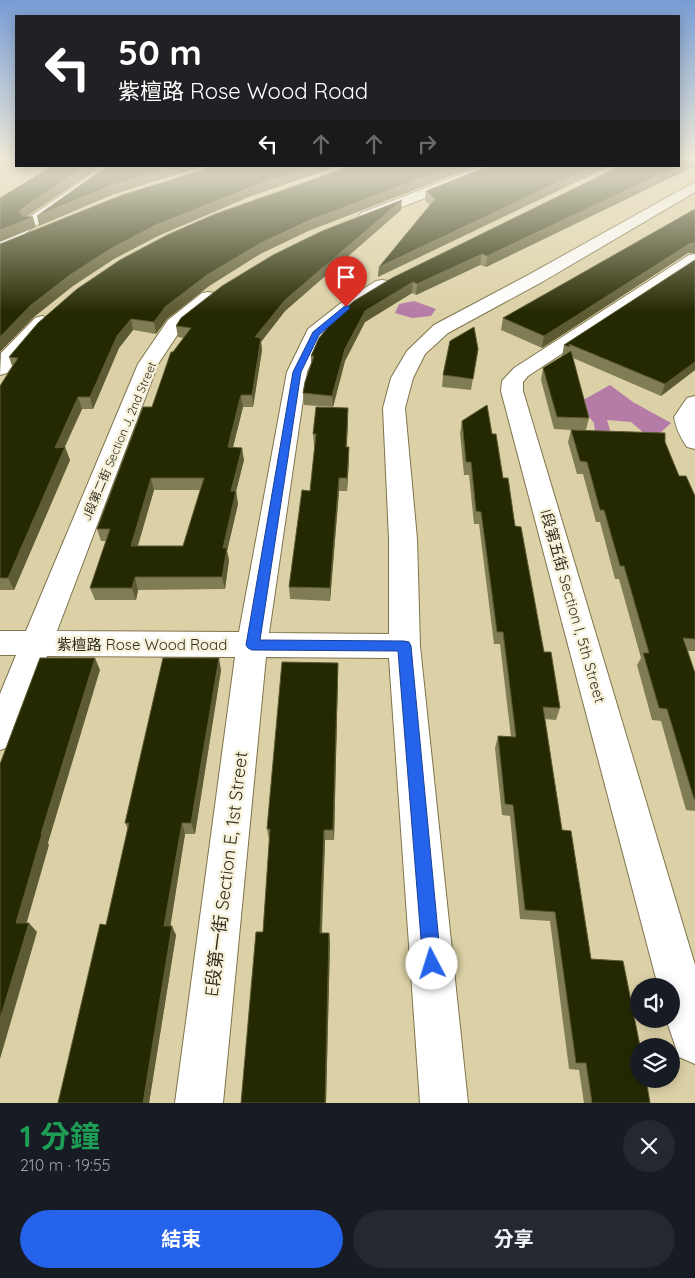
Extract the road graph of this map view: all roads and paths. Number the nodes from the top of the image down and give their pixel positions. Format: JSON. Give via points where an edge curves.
{"nodes":[{"id":1,"x":51,"y":209,"type":"edge"},
{"id":2,"x":383,"y":209,"type":"edge"},
{"id":3,"x":654,"y":209,"type":"edge"},
{"id":4,"x":351,"y":222,"type":"edge"},
{"id":5,"x":53,"y":226,"type":"edge"},
{"id":6,"x":0,"y":244,"type":"edge"},
{"id":7,"x":0,"y":250,"type":"edge"},
{"id":8,"x":695,"y":259,"type":"edge"},
{"id":9,"x":403,"y":274,"type":"edge"},
{"id":10,"x":224,"y":285,"type":"edge"},
{"id":11,"x":54,"y":310,"type":"edge"},
{"id":12,"x":0,"y":369,"type":"edge"},
{"id":13,"x":695,"y":403,"type":"edge"},
{"id":14,"x":695,"y":442,"type":"edge"},
{"id":15,"x":0,"y":643,"type":"edge"},
{"id":16,"x":36,"y":643,"type":"junction"},
{"id":17,"x":252,"y":645,"type":"junction"},
{"id":18,"x":404,"y":646,"type":"junction"},
{"id":19,"x":0,"y":736,"type":"edge"},
{"id":20,"x":695,"y":1041,"type":"edge"},
{"id":21,"x":200,"y":1103,"type":"edge"},
{"id":22,"x":444,"y":1103,"type":"edge"}],
"edges":[{"from":1,"to":6,"type":"street"},
{"from":2,"to":4,"type":"street"},
{"from":3,"to":18,"type":"street","via":[[441,328],[416,351],[402,378],[394,408],[403,539]]},
{"from":5,"to":7,"type":"street"},
{"from":8,"to":20,"type":"street","name":"I段第五街 Section I, 5th Street","via":[[521,372],[513,381],[512,391]]},
{"from":9,"to":17,"type":"street","name":"E段第一街 Section E, 1st Street","via":[[346,307],[316,333],[297,372]]},
{"from":10,"to":16,"type":"street","name":"J段第二街 Section J, 2nd Street","via":[[175,324],[148,364]]},
{"from":11,"to":12,"type":"street"},
{"from":13,"to":14,"type":"street","via":[[685,417]]},
{"from":15,"to":16,"type":"street","name":"紫檀路 Rose Wood Road"},
{"from":16,"to":17,"type":"street","name":"紫檀路 Rose Wood Road"},
{"from":16,"to":19,"type":"street","name":"J段第二街 Section J, 2nd Street"},
{"from":17,"to":18,"type":"street","name":"紫檀路 Rose Wood Road"},
{"from":17,"to":21,"type":"street","name":"E段第一街 Section E, 1st Street"},
{"from":18,"to":22,"type":"street"}]}
